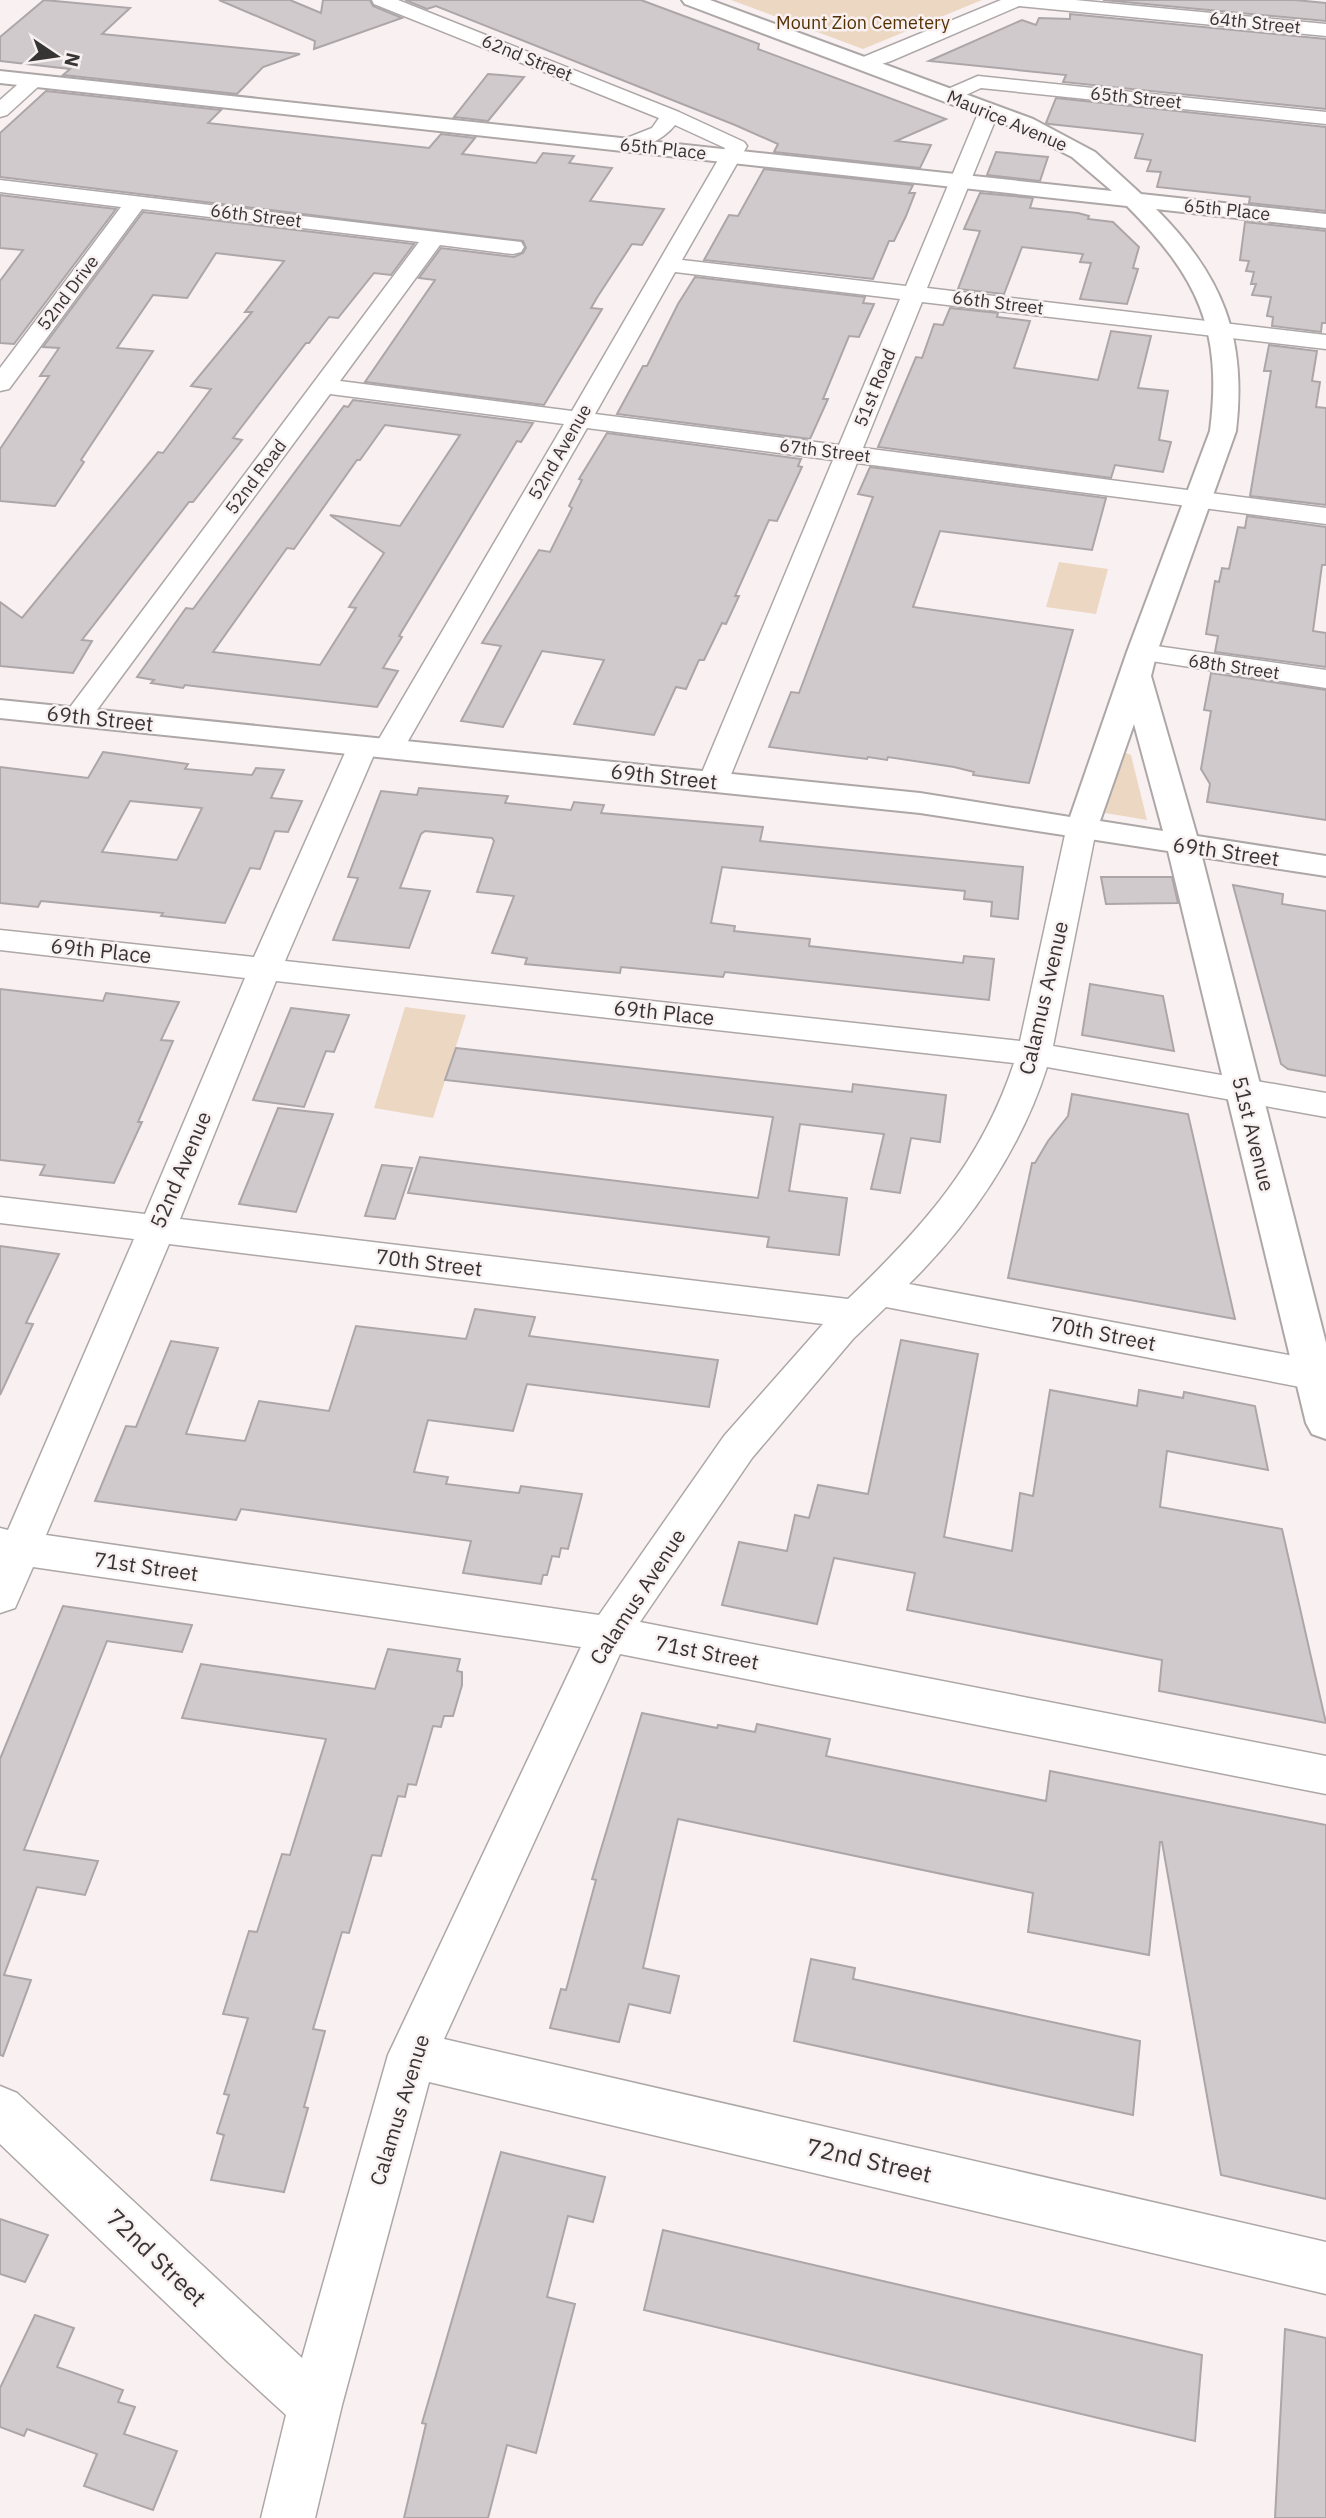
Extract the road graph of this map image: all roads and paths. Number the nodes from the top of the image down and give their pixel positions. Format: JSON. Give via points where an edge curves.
{"nodes":[{"id":1,"x":381,"y":0,"type":"edge"},
{"id":2,"x":692,"y":0,"type":"edge"},
{"id":3,"x":1017,"y":0,"type":"edge"},
{"id":4,"x":1326,"y":30,"type":"edge"},
{"id":5,"x":863,"y":64,"type":"junction"},
{"id":6,"x":0,"y":77,"type":"edge"},
{"id":7,"x":33,"y":81,"type":"junction"},
{"id":8,"x":948,"y":96,"type":"junction"},
{"id":9,"x":989,"y":110,"type":"junction"},
{"id":10,"x":0,"y":111,"type":"edge"},
{"id":11,"x":672,"y":116,"type":"junction"},
{"id":12,"x":1326,"y":118,"type":"edge"},
{"id":13,"x":626,"y":145,"type":"junction"},
{"id":14,"x":732,"y":156,"type":"junction"},
{"id":15,"x":960,"y":181,"type":"junction"},
{"id":16,"x":0,"y":186,"type":"edge"},
{"id":17,"x":1135,"y":200,"type":"junction"},
{"id":18,"x":136,"y":202,"type":"junction"},
{"id":19,"x":1326,"y":221,"type":"edge"},
{"id":20,"x":434,"y":238,"type":"junction"},
{"id":21,"x":513,"y":247,"type":"dead end"},
{"id":22,"x":669,"y":265,"type":"junction"},
{"id":23,"x":914,"y":293,"type":"junction"},
{"id":24,"x":1222,"y":329,"type":"junction"},
{"id":25,"x":1326,"y":342,"type":"edge"},
{"id":26,"x":0,"y":384,"type":"edge"},
{"id":27,"x":324,"y":386,"type":"junction"},
{"id":28,"x":580,"y":419,"type":"junction"},
{"id":29,"x":848,"y":454,"type":"junction"},
{"id":30,"x":1200,"y":500,"type":"junction"},
{"id":31,"x":1326,"y":516,"type":"edge"},
{"id":32,"x":1139,"y":664,"type":"junction"},
{"id":33,"x":1326,"y":679,"type":"edge"},
{"id":34,"x":0,"y":709,"type":"edge"},
{"id":35,"x":78,"y":716,"type":"junction"},
{"id":36,"x":376,"y":747,"type":"junction"},
{"id":37,"x":713,"y":782,"type":"junction"},
{"id":38,"x":1081,"y":830,"type":"junction"},
{"id":39,"x":1183,"y":845,"type":"junction"},
{"id":40,"x":1326,"y":866,"type":"edge"},
{"id":41,"x":0,"y":940,"type":"edge"},
{"id":42,"x":265,"y":969,"type":"junction"},
{"id":43,"x":1034,"y":1054,"type":"junction"},
{"id":44,"x":1242,"y":1088,"type":"junction"},
{"id":45,"x":1326,"y":1105,"type":"edge"},
{"id":46,"x":0,"y":1210,"type":"edge"},
{"id":47,"x":156,"y":1229,"type":"junction"},
{"id":48,"x":869,"y":1303,"type":"junction"},
{"id":49,"x":1320,"y":1376,"type":"edge"},
{"id":50,"x":1326,"y":1423,"type":"edge"},
{"id":51,"x":10,"y":1547,"type":"edge"},
{"id":52,"x":0,"y":1596,"type":"edge"},
{"id":53,"x":609,"y":1634,"type":"junction"},
{"id":54,"x":1326,"y":1774,"type":"edge"},
{"id":55,"x":412,"y":2055,"type":"junction"},
{"id":56,"x":0,"y":2110,"type":"edge"},
{"id":57,"x":1326,"y":2268,"type":"edge"},
{"id":58,"x":315,"y":2405,"type":"junction"},
{"id":59,"x":288,"y":2518,"type":"edge"}],
"edges":[{"from":1,"to":11,"type":"street","name":"62nd Street"},
{"from":2,"to":5,"type":"street","name":"Maurice Avenue"},
{"from":3,"to":4,"type":"street","name":"64th Street"},
{"from":3,"to":5,"type":"street"},
{"from":5,"to":8,"type":"street","name":"Maurice Avenue"},
{"from":6,"to":7,"type":"street","name":"65th Place"},
{"from":7,"to":10,"type":"street"},
{"from":7,"to":13,"type":"street","name":"65th Place"},
{"from":8,"to":9,"type":"street","name":"Maurice Avenue"},
{"from":8,"to":12,"type":"street","name":"65th Street","via":[[978,82]]},
{"from":9,"to":15,"type":"street","name":"51st Road"},
{"from":9,"to":17,"type":"street","name":"Maurice Avenue","via":[[1086,156]]},
{"from":11,"to":13,"type":"street","via":[[659,132]]},
{"from":11,"to":14,"type":"street","name":"62nd Street","via":[[737,146]]},
{"from":13,"to":14,"type":"street","name":"65th Place"},
{"from":14,"to":15,"type":"street","name":"65th Place"},
{"from":14,"to":22,"type":"street","name":"52nd Avenue"},
{"from":15,"to":17,"type":"street","name":"65th Place"},
{"from":15,"to":23,"type":"street","name":"51st Road"},
{"from":16,"to":18,"type":"street","name":"66th Street"},
{"from":17,"to":19,"type":"street","name":"65th Place"},
{"from":17,"to":24,"type":"street","name":"Maurice Avenue","via":[[1190,261]]},
{"from":18,"to":20,"type":"street","name":"66th Street"},
{"from":18,"to":26,"type":"street","name":"52nd Drive"},
{"from":20,"to":21,"type":"street","name":"66th Street"},
{"from":20,"to":27,"type":"street","name":"52nd Road"},
{"from":22,"to":23,"type":"street","name":"66th Street"},
{"from":22,"to":28,"type":"street","name":"52nd Avenue"},
{"from":23,"to":24,"type":"street","name":"66th Street"},
{"from":23,"to":29,"type":"street","name":"51st Road"},
{"from":24,"to":25,"type":"street","name":"66th Street"},
{"from":24,"to":30,"type":"street","name":"Maurice Avenue","via":[[1229,402]]},
{"from":27,"to":28,"type":"street","name":"67th Street"},
{"from":27,"to":35,"type":"street","name":"52nd Road"},
{"from":28,"to":29,"type":"street","name":"67th Street"},
{"from":28,"to":36,"type":"street","name":"52nd Avenue"},
{"from":29,"to":30,"type":"street","name":"67th Street"},
{"from":29,"to":37,"type":"street","name":"51st Road"},
{"from":30,"to":31,"type":"street","name":"67th Street"},
{"from":30,"to":32,"type":"street","name":"Maurice Avenue"},
{"from":32,"to":33,"type":"street","name":"68th Street"},
{"from":32,"to":38,"type":"street","name":"Maurice Avenue"},
{"from":32,"to":39,"type":"street"},
{"from":34,"to":35,"type":"street","name":"69th Street"},
{"from":35,"to":36,"type":"street","name":"69th Street"},
{"from":36,"to":37,"type":"street","name":"69th Street"},
{"from":36,"to":42,"type":"street","name":"52nd Avenue"},
{"from":37,"to":38,"type":"street","name":"69th Street","via":[[920,803]]},
{"from":38,"to":39,"type":"street","name":"69th Street"},
{"from":38,"to":43,"type":"street","name":"Calamus Avenue"},
{"from":39,"to":40,"type":"street","name":"69th Street"},
{"from":39,"to":44,"type":"street","name":"51st Avenue"},
{"from":41,"to":42,"type":"street","name":"69th Place"},
{"from":42,"to":43,"type":"street","name":"69th Place"},
{"from":42,"to":47,"type":"street","name":"52nd Avenue"},
{"from":43,"to":44,"type":"street","name":"69th Place"},
{"from":43,"to":48,"type":"street","name":"Calamus Avenue","via":[[1002,1133],[976,1180],[921,1250]]},
{"from":44,"to":45,"type":"street","name":"69th Place"},
{"from":44,"to":49,"type":"street","name":"51st Avenue"},
{"from":46,"to":47,"type":"street","name":"70th Street"},
{"from":47,"to":48,"type":"street","name":"70th Street"},
{"from":47,"to":51,"type":"street","name":"52nd Avenue"},
{"from":48,"to":49,"type":"street","name":"70th Street"},
{"from":48,"to":53,"type":"street","name":"Calamus Avenue","via":[[840,1329],[738,1447]]},
{"from":49,"to":50,"type":"street","name":"51st Avenue"},
{"from":51,"to":52,"type":"street","name":"52nd Avenue"},
{"from":51,"to":53,"type":"street","name":"71st Street"},
{"from":53,"to":54,"type":"street","name":"71st Street"},
{"from":53,"to":55,"type":"street","name":"Calamus Avenue"},
{"from":55,"to":57,"type":"street","name":"72nd Street"},
{"from":55,"to":58,"type":"street","name":"Calamus Avenue"},
{"from":56,"to":58,"type":"street","name":"72nd Street"},
{"from":58,"to":59,"type":"street","name":"Calamus Avenue"}]}
